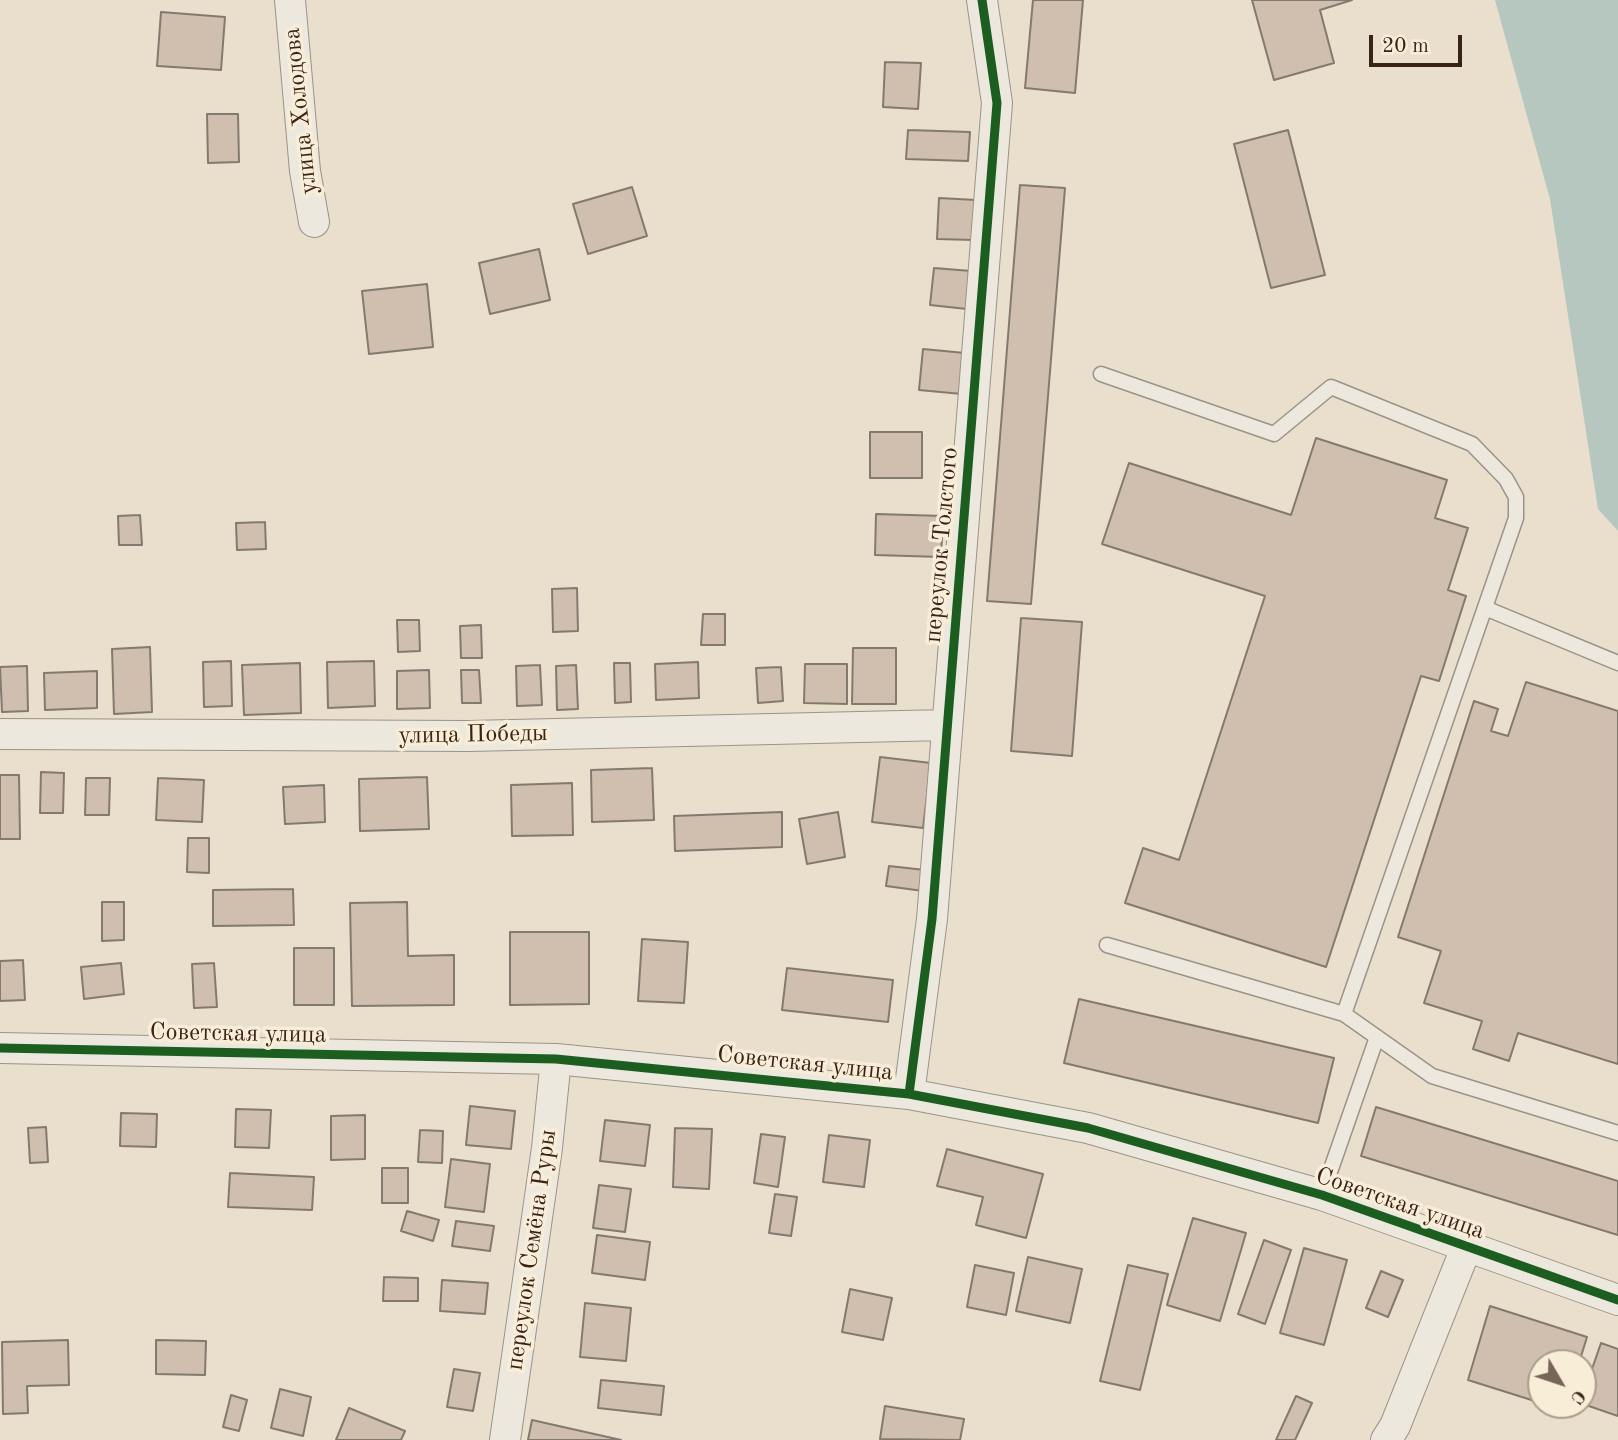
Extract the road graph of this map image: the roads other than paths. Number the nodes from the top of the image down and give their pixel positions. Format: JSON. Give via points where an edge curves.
{"nodes":[{"id":1,"x":290,"y":0,"type":"edge"},
{"id":2,"x":982,"y":0,"type":"edge"},
{"id":3,"x":314,"y":222,"type":"dead end"},
{"id":4,"x":1101,"y":374,"type":"dead end"},
{"id":5,"x":1485,"y":608,"type":"junction"},
{"id":6,"x":1618,"y":663,"type":"edge"},
{"id":7,"x":946,"y":725,"type":"junction"},
{"id":8,"x":0,"y":734,"type":"edge"},
{"id":9,"x":1107,"y":945,"type":"dead end"},
{"id":10,"x":1344,"y":1014,"type":"junction"},
{"id":11,"x":1377,"y":1037,"type":"junction"},
{"id":12,"x":0,"y":1048,"type":"edge"},
{"id":13,"x":556,"y":1059,"type":"junction"},
{"id":14,"x":909,"y":1094,"type":"junction"},
{"id":15,"x":1618,"y":1133,"type":"edge"},
{"id":16,"x":1322,"y":1195,"type":"junction"},
{"id":17,"x":1466,"y":1248,"type":"junction"},
{"id":18,"x":1618,"y":1300,"type":"edge"},
{"id":19,"x":505,"y":1440,"type":"edge"},
{"id":20,"x":1386,"y":1440,"type":"edge"}],
"edges":[{"from":1,"to":3,"type":"street","name":"улица Холодова"},
{"from":2,"to":7,"type":"street","name":"переулок Толстого","via":[[997,103]]},
{"from":4,"to":5,"type":"lane","via":[[1274,434],[1331,387],[1472,444],[1506,479],[1516,497],[1516,518]]},
{"from":5,"to":6,"type":"lane"},
{"from":5,"to":10,"type":"lane"},
{"from":7,"to":8,"type":"street","name":"улица Победы","via":[[468,736]]},
{"from":7,"to":14,"type":"street","name":"переулок Толстого","via":[[932,919]]},
{"from":9,"to":10,"type":"lane"},
{"from":10,"to":11,"type":"lane"},
{"from":11,"to":15,"type":"lane","via":[[1432,1076]]},
{"from":11,"to":16,"type":"lane"},
{"from":12,"to":13,"type":"street","name":"Советская улица"},
{"from":13,"to":14,"type":"street","name":"Советская улица"},
{"from":13,"to":19,"type":"street","name":"переулок Семёна Руры"},
{"from":14,"to":16,"type":"street","name":"Советская улица","via":[[1088,1128]]},
{"from":16,"to":17,"type":"street","name":"Советская улица"},
{"from":17,"to":18,"type":"street","name":"Советская улица"},
{"from":17,"to":20,"type":"street"}]}
